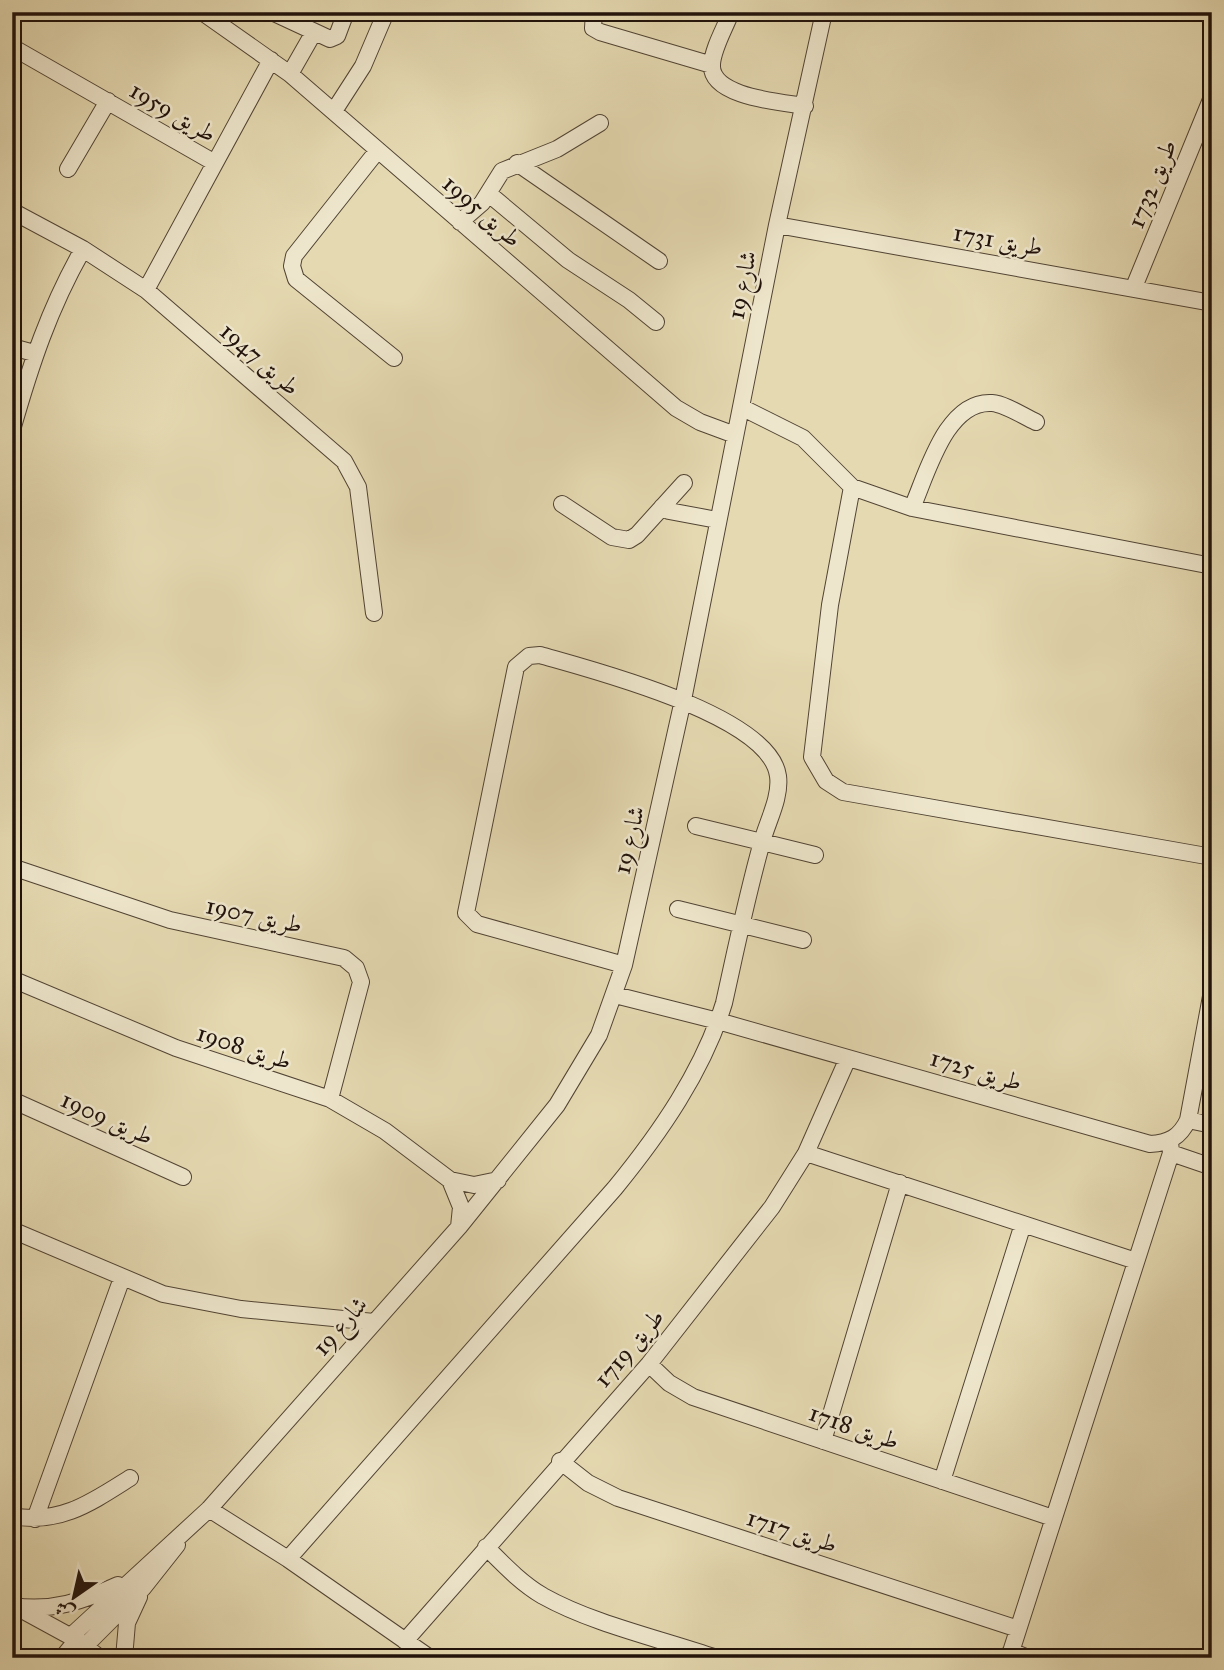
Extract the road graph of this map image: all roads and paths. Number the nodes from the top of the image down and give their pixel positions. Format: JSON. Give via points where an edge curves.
{"nodes":[{"id":1,"x":202,"y":12,"type":"edge"},
{"id":2,"x":272,"y":12,"type":"edge"},
{"id":3,"x":346,"y":12,"type":"edge"},
{"id":4,"x":386,"y":12,"type":"edge"},
{"id":5,"x":594,"y":12,"type":"edge"},
{"id":6,"x":731,"y":12,"type":"edge"},
{"id":7,"x":824,"y":12,"type":"edge"},
{"id":8,"x":300,"y":18,"type":"edge"},
{"id":9,"x":314,"y":32,"type":"junction"},
{"id":10,"x":12,"y":47,"type":"edge"},
{"id":11,"x":271,"y":60,"type":"junction"},
{"id":12,"x":712,"y":65,"type":"junction"},
{"id":13,"x":290,"y":74,"type":"junction"},
{"id":14,"x":1212,"y":97,"type":"edge"},
{"id":15,"x":108,"y":101,"type":"junction"},
{"id":16,"x":804,"y":106,"type":"junction"},
{"id":17,"x":334,"y":111,"type":"junction"},
{"id":18,"x":600,"y":123,"type":"dead end"},
{"id":19,"x":378,"y":150,"type":"junction"},
{"id":20,"x":215,"y":163,"type":"junction"},
{"id":21,"x":517,"y":163,"type":"junction"},
{"id":22,"x":68,"y":169,"type":"dead end"},
{"id":23,"x":489,"y":194,"type":"junction"},
{"id":24,"x":12,"y":211,"type":"edge"},
{"id":25,"x":460,"y":222,"type":"junction"},
{"id":26,"x":777,"y":225,"type":"junction"},
{"id":27,"x":83,"y":249,"type":"junction"},
{"id":28,"x":659,"y":261,"type":"dead end"},
{"id":29,"x":1133,"y":287,"type":"junction"},
{"id":30,"x":146,"y":290,"type":"junction"},
{"id":31,"x":1212,"y":303,"type":"edge"},
{"id":32,"x":656,"y":322,"type":"dead end"},
{"id":33,"x":12,"y":347,"type":"edge"},
{"id":34,"x":34,"y":353,"type":"junction"},
{"id":35,"x":394,"y":358,"type":"dead end"},
{"id":36,"x":741,"y":407,"type":"junction"},
{"id":37,"x":1036,"y":422,"type":"dead end"},
{"id":38,"x":12,"y":430,"type":"edge"},
{"id":39,"x":735,"y":435,"type":"junction"},
{"id":40,"x":684,"y":483,"type":"dead end"},
{"id":41,"x":852,"y":487,"type":"junction"},
{"id":42,"x":562,"y":504,"type":"dead end"},
{"id":43,"x":662,"y":507,"type":"junction"},
{"id":44,"x":912,"y":508,"type":"junction"},
{"id":45,"x":717,"y":520,"type":"junction"},
{"id":46,"x":1212,"y":566,"type":"edge"},
{"id":47,"x":374,"y":613,"type":"dead end"},
{"id":48,"x":683,"y":701,"type":"junction"},
{"id":49,"x":696,"y":826,"type":"dead end"},
{"id":50,"x":762,"y":842,"type":"junction"},
{"id":51,"x":816,"y":855,"type":"dead end"},
{"id":52,"x":1212,"y":857,"type":"edge"},
{"id":53,"x":12,"y":867,"type":"edge"},
{"id":54,"x":678,"y":909,"type":"dead end"},
{"id":55,"x":742,"y":925,"type":"junction"},
{"id":56,"x":803,"y":940,"type":"dead end"},
{"id":57,"x":624,"y":965,"type":"junction"},
{"id":58,"x":12,"y":979,"type":"edge"},
{"id":59,"x":615,"y":995,"type":"junction"},
{"id":60,"x":1211,"y":1000,"type":"edge"},
{"id":61,"x":718,"y":1021,"type":"junction"},
{"id":62,"x":848,"y":1058,"type":"junction"},
{"id":63,"x":330,"y":1099,"type":"junction"},
{"id":64,"x":12,"y":1100,"type":"edge"},
{"id":65,"x":1188,"y":1120,"type":"junction"},
{"id":66,"x":1212,"y":1125,"type":"edge"},
{"id":67,"x":1171,"y":1147,"type":"junction"},
{"id":68,"x":806,"y":1153,"type":"junction"},
{"id":69,"x":1212,"y":1167,"type":"edge"},
{"id":70,"x":183,"y":1177,"type":"dead end"},
{"id":71,"x":450,"y":1180,"type":"junction"},
{"id":72,"x":498,"y":1180,"type":"junction"},
{"id":73,"x":900,"y":1183,"type":"junction"},
{"id":74,"x":1023,"y":1224,"type":"junction"},
{"id":75,"x":459,"y":1227,"type":"junction"},
{"id":76,"x":12,"y":1230,"type":"edge"},
{"id":77,"x":1136,"y":1261,"type":"junction"},
{"id":78,"x":122,"y":1278,"type":"junction"},
{"id":79,"x":373,"y":1322,"type":"junction"},
{"id":80,"x":649,"y":1364,"type":"junction"},
{"id":81,"x":824,"y":1441,"type":"junction"},
{"id":82,"x":560,"y":1461,"type":"junction"},
{"id":83,"x":130,"y":1478,"type":"dead end"},
{"id":84,"x":942,"y":1481,"type":"junction"},
{"id":85,"x":209,"y":1509,"type":"junction"},
{"id":86,"x":12,"y":1516,"type":"edge"},
{"id":87,"x":1053,"y":1518,"type":"junction"},
{"id":88,"x":35,"y":1519,"type":"junction"},
{"id":89,"x":486,"y":1547,"type":"junction"},
{"id":90,"x":288,"y":1559,"type":"junction"},
{"id":91,"x":136,"y":1584,"type":"junction"},
{"id":92,"x":13,"y":1606,"type":"edge"},
{"id":93,"x":1018,"y":1629,"type":"junction"},
{"id":94,"x":78,"y":1641,"type":"junction"},
{"id":95,"x":405,"y":1641,"type":"junction"},
{"id":96,"x":1010,"y":1654,"type":"edge"},
{"id":97,"x":62,"y":1658,"type":"edge"},
{"id":98,"x":100,"y":1658,"type":"edge"},
{"id":99,"x":124,"y":1658,"type":"edge"},
{"id":100,"x":430,"y":1658,"type":"edge"},
{"id":101,"x":716,"y":1658,"type":"edge"},
{"id":102,"x":1027,"y":1658,"type":"edge"}],
"edges":[{"from":1,"to":11,"type":"street","name":"طريق 1995"},
{"from":2,"to":8,"type":"street"},
{"from":3,"to":9,"type":"street","via":[[334,39]]},
{"from":4,"to":17,"type":"street","via":[[363,66]]},
{"from":5,"to":12,"type":"street","via":[[593,28],[600,32]]},
{"from":6,"to":12,"type":"street"},
{"from":7,"to":16,"type":"street","name":"شارع 19"},
{"from":8,"to":9,"type":"street"},
{"from":9,"to":13,"type":"street"},
{"from":10,"to":15,"type":"street","name":"طريق 1959"},
{"from":11,"to":13,"type":"street","name":"طريق 1995"},
{"from":11,"to":20,"type":"street"},
{"from":12,"to":16,"type":"street","via":[[715,79],[723,87]]},
{"from":13,"to":17,"type":"street","name":"طريق 1995"},
{"from":14,"to":29,"type":"street","name":"طريق 1732"},
{"from":15,"to":20,"type":"street","name":"طريق 1959"},
{"from":15,"to":22,"type":"street","name":"طريق 1959"},
{"from":16,"to":26,"type":"street","name":"شارع 19"},
{"from":17,"to":19,"type":"street","name":"طريق 1995"},
{"from":18,"to":21,"type":"street","via":[[557,149]]},
{"from":19,"to":25,"type":"street","name":"طريق 1995"},
{"from":19,"to":35,"type":"street","via":[[294,256],[292,267],[296,279]]},
{"from":20,"to":30,"type":"street"},
{"from":21,"to":23,"type":"street","via":[[498,176]]},
{"from":21,"to":28,"type":"street"},
{"from":23,"to":25,"type":"street"},
{"from":23,"to":32,"type":"street","via":[[568,260]]},
{"from":24,"to":27,"type":"street","name":"طريق 1947"},
{"from":25,"to":39,"type":"street","name":"طريق 1995","via":[[676,408]]},
{"from":26,"to":29,"type":"street","name":"طريق 1731"},
{"from":26,"to":36,"type":"street","name":"شارع 19"},
{"from":27,"to":30,"type":"street","name":"طريق 1947"},
{"from":27,"to":34,"type":"street"},
{"from":29,"to":31,"type":"street","name":"طريق 1731"},
{"from":30,"to":47,"type":"street","name":"طريق 1947","via":[[344,461],[358,486]]},
{"from":33,"to":34,"type":"street"},
{"from":34,"to":38,"type":"street"},
{"from":36,"to":39,"type":"street","name":"شارع 19"},
{"from":36,"to":41,"type":"street","via":[[803,438]]},
{"from":37,"to":44,"type":"street","via":[[993,403],[971,406],[947,428]]},
{"from":39,"to":45,"type":"street","name":"شارع 19"},
{"from":40,"to":43,"type":"street"},
{"from":41,"to":44,"type":"street"},
{"from":41,"to":52,"type":"street","via":[[828,615],[812,757],[826,781],[843,792]]},
{"from":42,"to":43,"type":"street","via":[[624,540],[637,535]]},
{"from":43,"to":45,"type":"street"},
{"from":44,"to":46,"type":"street"},
{"from":45,"to":48,"type":"street","name":"شارع 19"},
{"from":48,"to":50,"type":"street","via":[[761,747],[775,763],[777,794]]},
{"from":48,"to":57,"type":"street","name":"شارع 19"},
{"from":48,"to":57,"type":"street","via":[[540,655],[529,656],[516,667],[466,913],[477,924]]},
{"from":49,"to":50,"type":"street"},
{"from":50,"to":51,"type":"street"},
{"from":50,"to":55,"type":"street"},
{"from":53,"to":63,"type":"street","name":"طريق 1907","via":[[170,920],[344,958],[356,968],[361,982]]},
{"from":54,"to":55,"type":"street"},
{"from":55,"to":56,"type":"street"},
{"from":55,"to":61,"type":"street"},
{"from":57,"to":59,"type":"street","name":"شارع 19"},
{"from":58,"to":63,"type":"street","name":"طريق 1908","via":[[176,1048]]},
{"from":59,"to":61,"type":"street","name":"طريق 1725"},
{"from":59,"to":72,"type":"street","name":"شارع 19","via":[[584,1063]]},
{"from":60,"to":65,"type":"street"},
{"from":61,"to":62,"type":"street","name":"طريق 1725"},
{"from":61,"to":90,"type":"street","via":[[657,1137]]},
{"from":62,"to":67,"type":"street","name":"طريق 1725"},
{"from":62,"to":68,"type":"street","name":"طريق 1719"},
{"from":63,"to":71,"type":"street","name":"طريق 1908","via":[[385,1131]]},
{"from":64,"to":70,"type":"street","name":"طريق 1909"},
{"from":65,"to":66,"type":"street"},
{"from":65,"to":67,"type":"street"},
{"from":67,"to":69,"type":"street","name":"طريق 1725"},
{"from":67,"to":77,"type":"street"},
{"from":68,"to":73,"type":"street"},
{"from":68,"to":80,"type":"street","name":"طريق 1719","via":[[772,1207]]},
{"from":71,"to":72,"type":"street","via":[[474,1185]]},
{"from":71,"to":75,"type":"street","via":[[459,1197]]},
{"from":72,"to":75,"type":"street","name":"شارع 19"},
{"from":73,"to":74,"type":"street"},
{"from":73,"to":81,"type":"street"},
{"from":74,"to":77,"type":"street"},
{"from":74,"to":84,"type":"street"},
{"from":75,"to":79,"type":"street","name":"شارع 19"},
{"from":76,"to":78,"type":"street"},
{"from":77,"to":87,"type":"street"},
{"from":78,"to":79,"type":"street","via":[[196,1302]]},
{"from":78,"to":88,"type":"street"},
{"from":79,"to":85,"type":"street","name":"شارع 19"},
{"from":80,"to":81,"type":"street","name":"طريق 1718","via":[[693,1397]]},
{"from":80,"to":82,"type":"street","name":"طريق 1719"},
{"from":81,"to":84,"type":"street","name":"طريق 1718"},
{"from":82,"to":89,"type":"street","name":"طريق 1719"},
{"from":82,"to":93,"type":"street","name":"طريق 1717","via":[[618,1498]]},
{"from":83,"to":88,"type":"street","via":[[76,1511]]},
{"from":84,"to":87,"type":"street","name":"طريق 1718"},
{"from":85,"to":90,"type":"street"},
{"from":85,"to":91,"type":"street","name":"شارع 19"},
{"from":86,"to":88,"type":"street"},
{"from":87,"to":93,"type":"street"},
{"from":89,"to":95,"type":"street","name":"طريق 1719"},
{"from":89,"to":101,"type":"street","via":[[543,1596]]},
{"from":90,"to":95,"type":"street"},
{"from":91,"to":92,"type":"street","via":[[67,1605]]},
{"from":91,"to":94,"type":"street","name":"شارع 19"},
{"from":91,"to":99,"type":"street"},
{"from":92,"to":94,"type":"street"},
{"from":93,"to":96,"type":"street"},
{"from":94,"to":97,"type":"street","name":"شارع 19"},
{"from":94,"to":98,"type":"street"},
{"from":95,"to":100,"type":"street"},
{"from":96,"to":102,"type":"street"}]}
